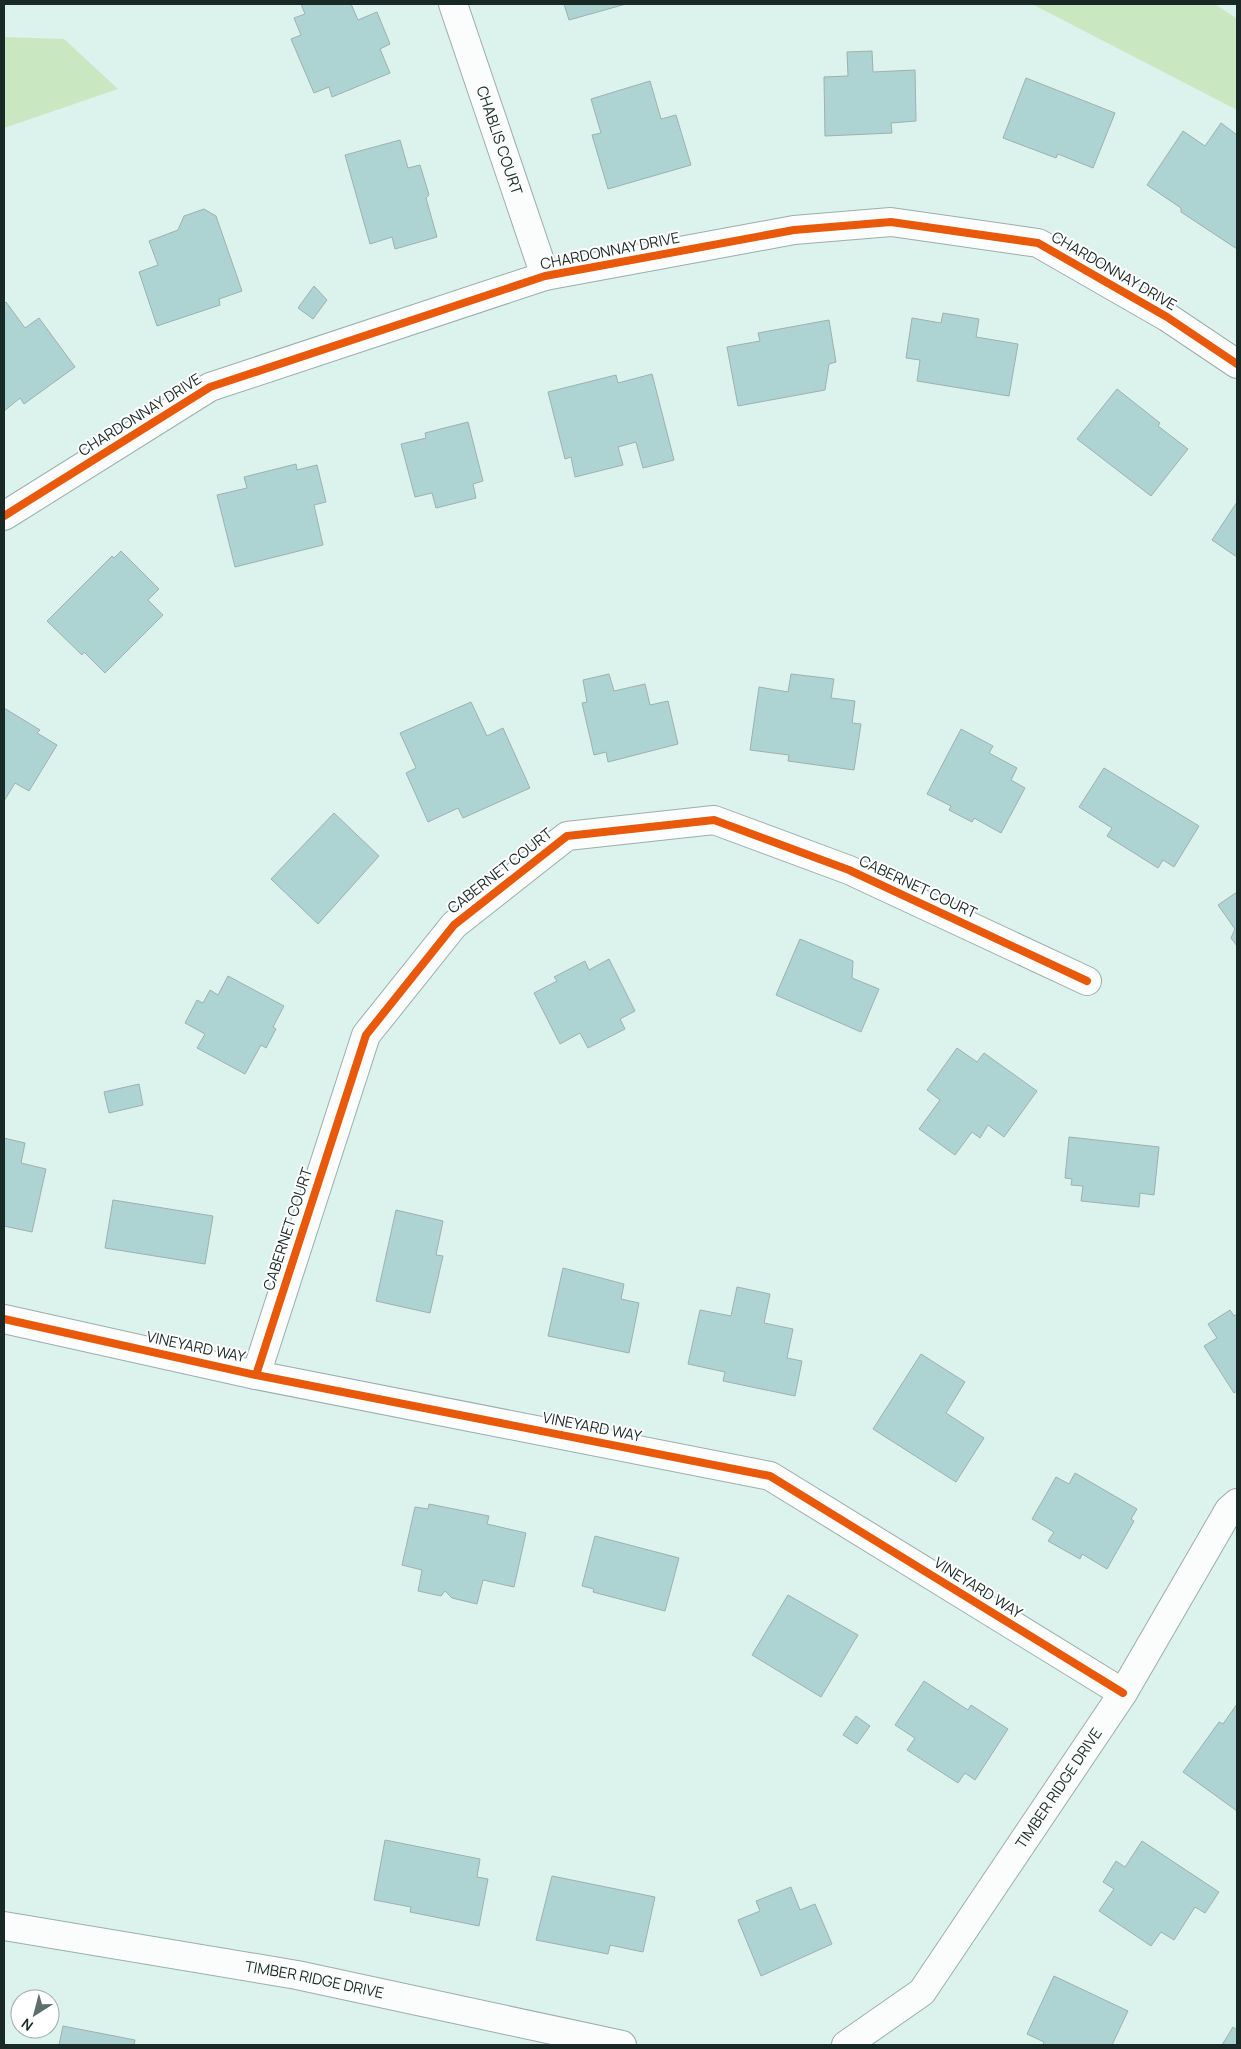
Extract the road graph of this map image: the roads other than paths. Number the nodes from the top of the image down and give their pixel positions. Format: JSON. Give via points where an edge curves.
{"nodes":[{"id":1,"x":453,"y":4,"type":"edge"},
{"id":2,"x":545,"y":276,"type":"junction"},
{"id":3,"x":1237,"y":364,"type":"edge"},
{"id":4,"x":4,"y":516,"type":"edge"},
{"id":5,"x":1087,"y":981,"type":"dead end"},
{"id":6,"x":4,"y":1319,"type":"edge"},
{"id":7,"x":256,"y":1375,"type":"junction"},
{"id":8,"x":1237,"y":1503,"type":"edge"},
{"id":9,"x":1123,"y":1693,"type":"junction"},
{"id":10,"x":4,"y":1926,"type":"edge"},
{"id":11,"x":622,"y":2045,"type":"edge"},
{"id":12,"x":846,"y":2045,"type":"edge"}],
"edges":[{"from":1,"to":2,"type":"street","name":"CHABLIS COURT"},
{"from":2,"to":3,"type":"street","name":"CHARDONNAY DRIVE","via":[[794,230],[891,222],[1038,243],[1167,317]]},
{"from":2,"to":4,"type":"street","name":"CHARDONNAY DRIVE","via":[[210,387]]},
{"from":5,"to":7,"type":"street","name":"CABERNET COURT","via":[[849,870],[714,820],[567,836],[454,924],[366,1035]]},
{"from":6,"to":7,"type":"street","name":"VINEYARD WAY"},
{"from":7,"to":9,"type":"street","name":"VINEYARD WAY","via":[[770,1476]]},
{"from":8,"to":9,"type":"street","name":"TIMBER RIDGE DRIVE","via":[[1229,1510]]},
{"from":9,"to":12,"type":"street","name":"TIMBER RIDGE DRIVE","via":[[922,1992]]},
{"from":10,"to":11,"type":"street","name":"TIMBER RIDGE DRIVE","via":[[297,1975]]}]}
